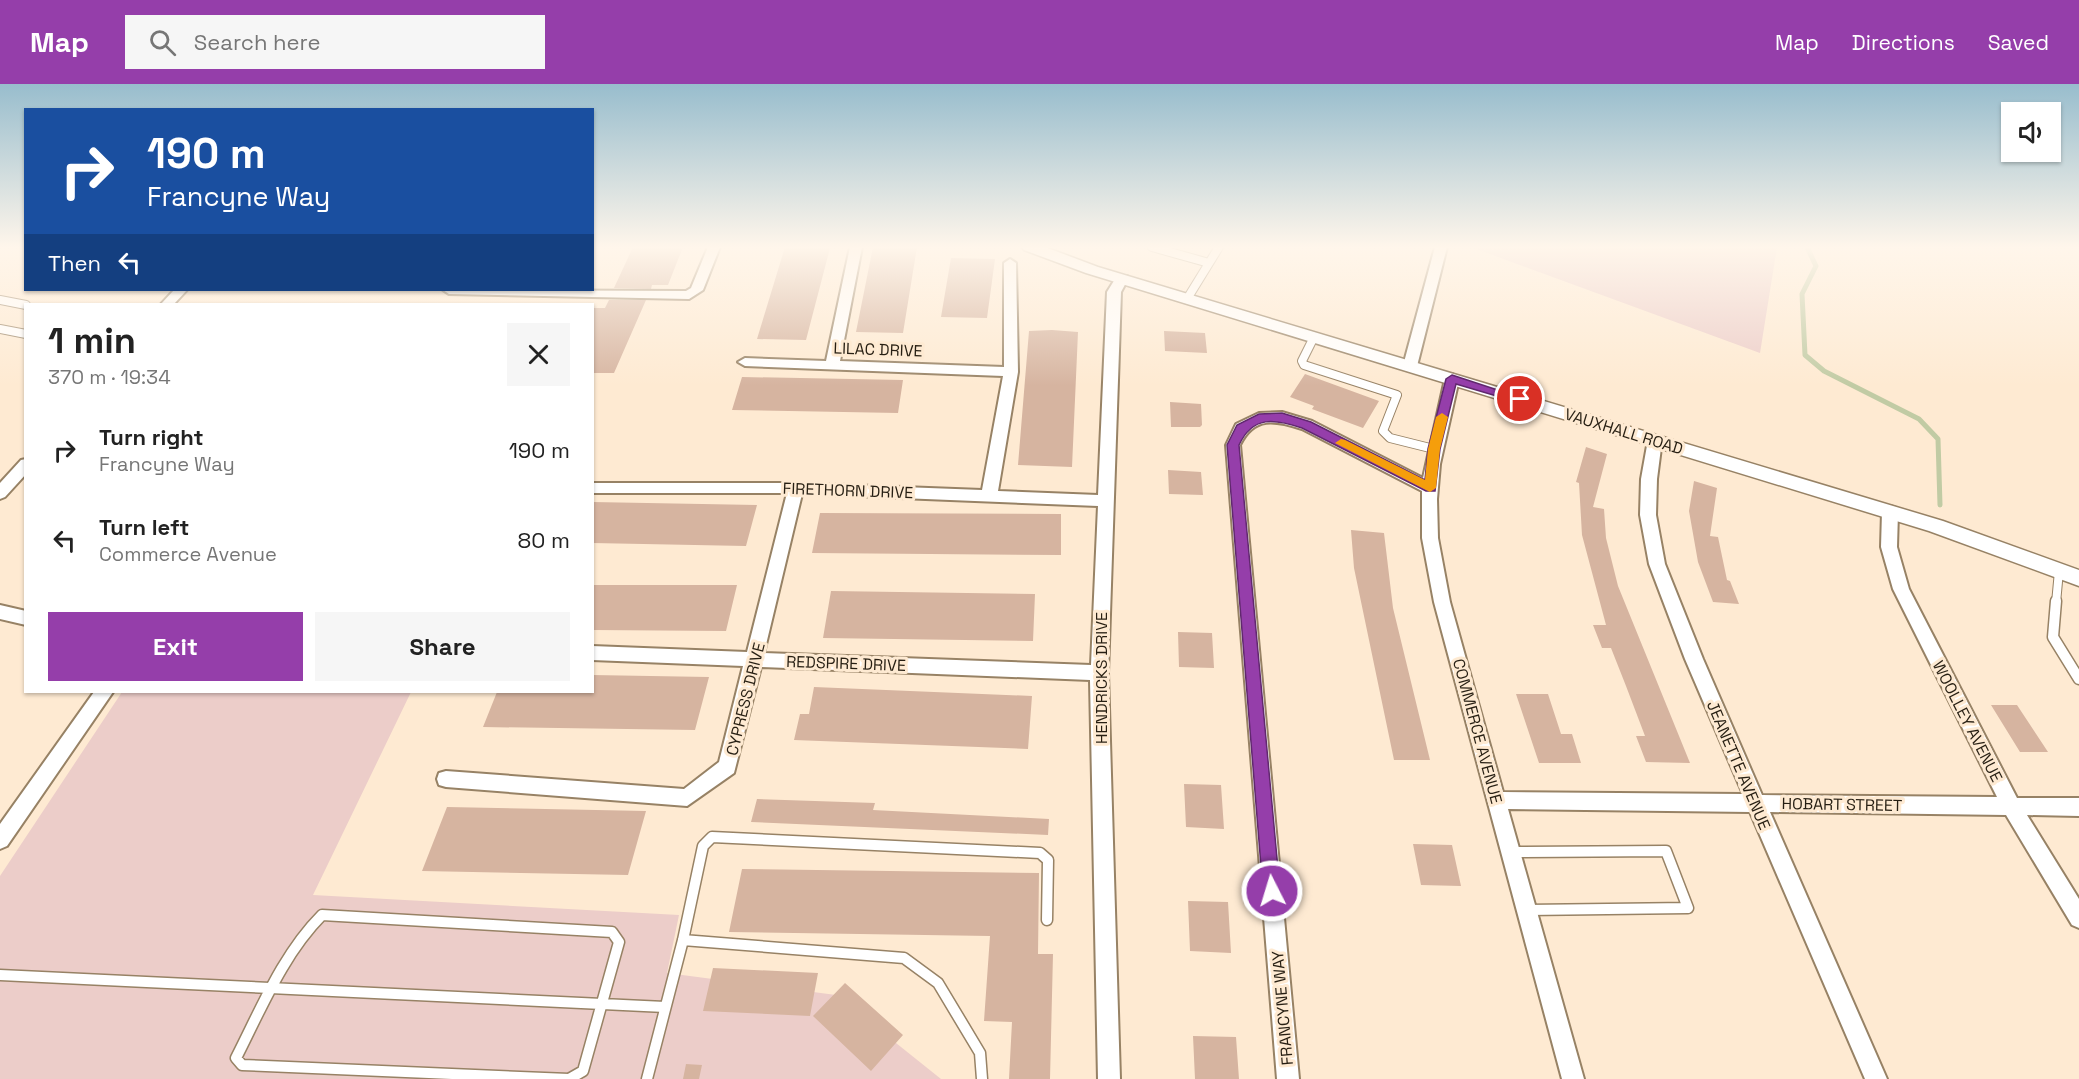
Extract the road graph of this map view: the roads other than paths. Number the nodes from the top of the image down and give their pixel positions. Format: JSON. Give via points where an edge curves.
{"nodes":[{"id":1,"x":620,"y":293,"type":"edge"},
{"id":2,"x":692,"y":293,"type":"edge"},
{"id":3,"x":847,"y":293,"type":"edge"},
{"id":4,"x":1010,"y":293,"type":"edge"},
{"id":5,"x":1114,"y":293,"type":"edge"},
{"id":6,"x":1169,"y":293,"type":"edge"},
{"id":7,"x":1190,"y":293,"type":"edge"},
{"id":8,"x":1429,"y":293,"type":"edge"},
{"id":9,"x":1187,"y":299,"type":"junction"},
{"id":10,"x":0,"y":300,"type":"edge"},
{"id":11,"x":24,"y":305,"type":"edge"},
{"id":12,"x":0,"y":329,"type":"edge"},
{"id":13,"x":24,"y":334,"type":"edge"},
{"id":14,"x":1314,"y":337,"type":"junction"},
{"id":15,"x":745,"y":362,"type":"dead end"},
{"id":16,"x":832,"y":365,"type":"junction"},
{"id":17,"x":1410,"y":366,"type":"junction"},
{"id":18,"x":1011,"y":372,"type":"junction"},
{"id":19,"x":1452,"y":379,"type":"junction"},
{"id":20,"x":1655,"y":440,"type":"junction"},
{"id":21,"x":1434,"y":449,"type":"junction"},
{"id":22,"x":24,"y":466,"type":"edge"},
{"id":23,"x":796,"y":488,"type":"junction"},
{"id":24,"x":1430,"y":488,"type":"junction"},
{"id":25,"x":594,"y":489,"type":"edge"},
{"id":26,"x":0,"y":493,"type":"edge"},
{"id":27,"x":989,"y":496,"type":"junction"},
{"id":28,"x":1104,"y":501,"type":"junction"},
{"id":29,"x":1890,"y":512,"type":"junction"},
{"id":30,"x":2059,"y":571,"type":"junction"},
{"id":31,"x":2079,"y":578,"type":"edge"},
{"id":32,"x":0,"y":612,"type":"edge"},
{"id":33,"x":24,"y":618,"type":"edge"},
{"id":34,"x":594,"y":653,"type":"edge"},
{"id":35,"x":755,"y":659,"type":"junction"},
{"id":36,"x":1099,"y":673,"type":"junction"},
{"id":37,"x":2079,"y":679,"type":"edge"},
{"id":38,"x":103,"y":693,"type":"edge"},
{"id":39,"x":446,"y":779,"type":"dead end"},
{"id":40,"x":1497,"y":800,"type":"junction"},
{"id":41,"x":1755,"y":803,"type":"junction"},
{"id":42,"x":2011,"y":806,"type":"junction"},
{"id":43,"x":2079,"y":807,"type":"edge"},
{"id":44,"x":0,"y":840,"type":"edge"},
{"id":45,"x":1510,"y":852,"type":"junction"},
{"id":46,"x":1527,"y":910,"type":"junction"},
{"id":47,"x":2079,"y":918,"type":"edge"},
{"id":48,"x":1047,"y":920,"type":"dead end"},
{"id":49,"x":683,"y":940,"type":"junction"},
{"id":50,"x":0,"y":975,"type":"edge"},
{"id":51,"x":274,"y":987,"type":"junction"},
{"id":52,"x":603,"y":1002,"type":"junction"},
{"id":53,"x":665,"y":1007,"type":"junction"},
{"id":54,"x":647,"y":1079,"type":"edge"},
{"id":55,"x":982,"y":1079,"type":"edge"},
{"id":56,"x":1109,"y":1079,"type":"edge"},
{"id":57,"x":1288,"y":1079,"type":"edge"},
{"id":58,"x":1574,"y":1079,"type":"edge"},
{"id":59,"x":1876,"y":1079,"type":"edge"}],
"edges":[{"from":1,"to":2,"type":"street"},
{"from":3,"to":16,"type":"street"},
{"from":4,"to":18,"type":"street"},
{"from":5,"to":28,"type":"street","name":"HENDRICKS DRIVE"},
{"from":6,"to":9,"type":"street","name":"VAUXHALL ROAD"},
{"from":7,"to":9,"type":"lane"},
{"from":8,"to":17,"type":"street"},
{"from":9,"to":14,"type":"street","name":"VAUXHALL ROAD"},
{"from":10,"to":11,"type":"lane"},
{"from":12,"to":13,"type":"lane"},
{"from":14,"to":17,"type":"street","name":"VAUXHALL ROAD"},
{"from":14,"to":21,"type":"lane","via":[[1304,364],[1397,395],[1383,431],[1385,435]]},
{"from":15,"to":16,"type":"street","name":"LILAC DRIVE"},
{"from":16,"to":18,"type":"street","name":"LILAC DRIVE"},
{"from":17,"to":19,"type":"street","name":"VAUXHALL ROAD"},
{"from":18,"to":27,"type":"street"},
{"from":19,"to":20,"type":"street","name":"VAUXHALL ROAD"},
{"from":19,"to":21,"type":"street","name":"COMMERCE AVENUE"},
{"from":20,"to":29,"type":"street","name":"VAUXHALL ROAD"},
{"from":20,"to":41,"type":"street","name":"JEANETTE AVENUE","via":[[1648,515],[1657,564]]},
{"from":21,"to":24,"type":"street","name":"COMMERCE AVENUE"},
{"from":22,"to":26,"type":"street"},
{"from":23,"to":25,"type":"street","name":"FIRETHORN DRIVE"},
{"from":23,"to":27,"type":"street","name":"FIRETHORN DRIVE"},
{"from":23,"to":35,"type":"street","name":"CYPRESS DRIVE"},
{"from":24,"to":40,"type":"street","name":"COMMERCE AVENUE","via":[[1429,517],[1437,575]]},
{"from":24,"to":57,"type":"street","name":"FRANCYNE WAY","via":[[1307,425],[1282,417],[1259,418],[1241,428],[1233,445]]},
{"from":27,"to":28,"type":"street","name":"FIRETHORN DRIVE"},
{"from":28,"to":36,"type":"street","name":"HENDRICKS DRIVE"},
{"from":29,"to":30,"type":"street","name":"VAUXHALL ROAD"},
{"from":29,"to":42,"type":"street","name":"WOOLLEY AVENUE","via":[[1889,547],[1901,589]]},
{"from":30,"to":31,"type":"street","name":"VAUXHALL ROAD"},
{"from":30,"to":37,"type":"lane","via":[[2053,637]]},
{"from":32,"to":33,"type":"street"},
{"from":34,"to":35,"type":"street","name":"REDSPIRE DRIVE"},
{"from":35,"to":36,"type":"street","name":"REDSPIRE DRIVE"},
{"from":35,"to":39,"type":"street","name":"CYPRESS DRIVE","via":[[727,767],[687,798]]},
{"from":36,"to":56,"type":"street","name":"HENDRICKS DRIVE"},
{"from":38,"to":44,"type":"street"},
{"from":40,"to":41,"type":"street","name":"HOBART STREET"},
{"from":40,"to":45,"type":"street","name":"COMMERCE AVENUE"},
{"from":41,"to":42,"type":"street","name":"HOBART STREET"},
{"from":41,"to":59,"type":"street","name":"JEANETTE AVENUE"},
{"from":42,"to":43,"type":"street","name":"HOBART STREET"},
{"from":42,"to":47,"type":"street","name":"WOOLLEY AVENUE"},
{"from":45,"to":46,"type":"street","name":"COMMERCE AVENUE"},
{"from":45,"to":46,"type":"lane","via":[[1666,851],[1688,908]]},
{"from":46,"to":58,"type":"street","name":"COMMERCE AVENUE"},
{"from":48,"to":49,"type":"lane","via":[[1048,860],[1040,853],[712,837],[703,846]]},
{"from":49,"to":53,"type":"lane"},
{"from":49,"to":55,"type":"lane","via":[[904,958],[938,983],[980,1053]]},
{"from":50,"to":51,"type":"lane"},
{"from":51,"to":52,"type":"lane"},
{"from":51,"to":52,"type":"lane","via":[[311,923],[322,915],[612,932],[619,942]]},
{"from":51,"to":52,"type":"lane","via":[[236,1058],[242,1065],[569,1079],[582,1071]]},
{"from":52,"to":53,"type":"lane"},
{"from":53,"to":54,"type":"lane"}]}
